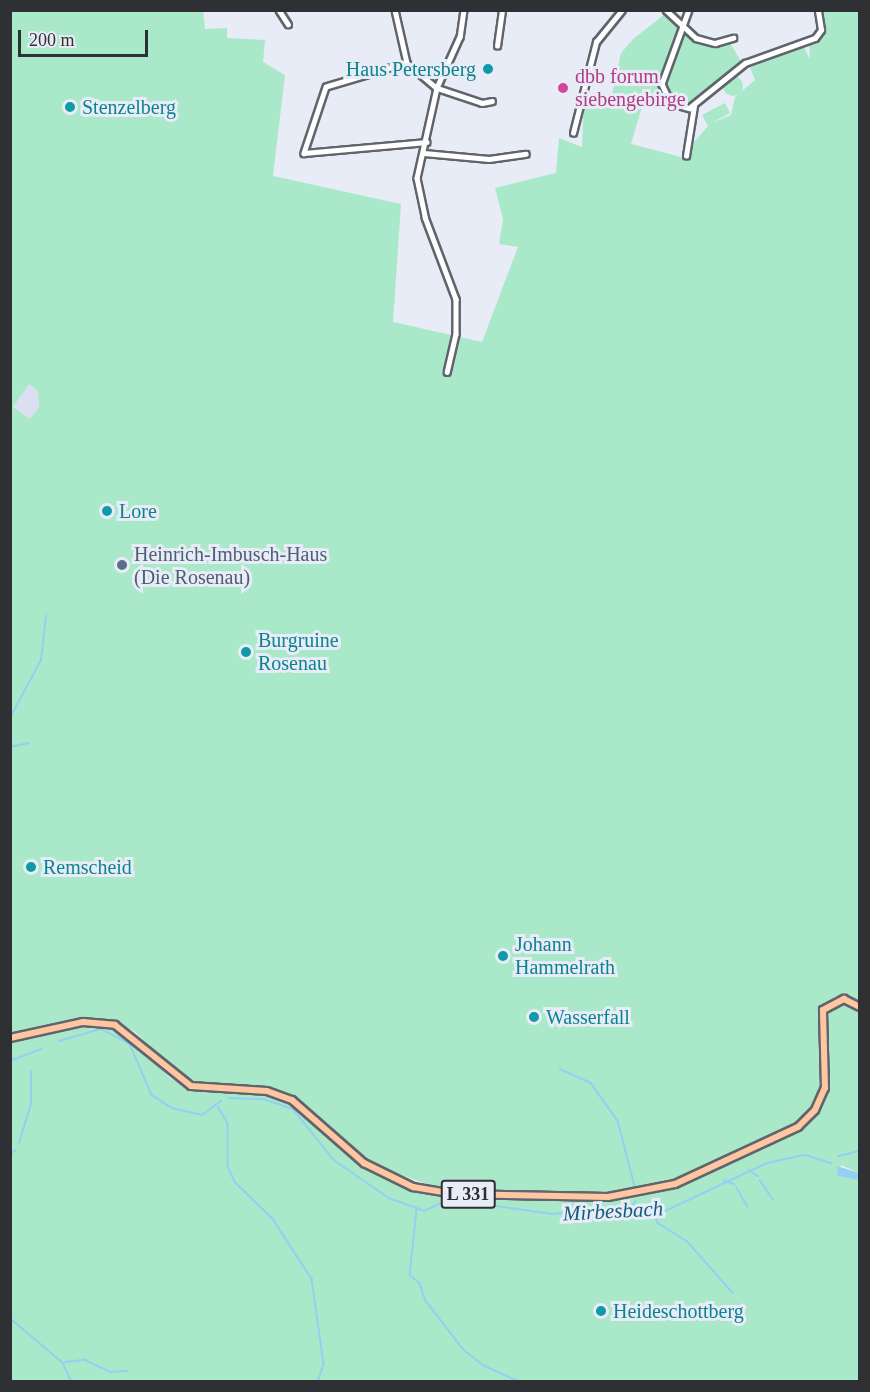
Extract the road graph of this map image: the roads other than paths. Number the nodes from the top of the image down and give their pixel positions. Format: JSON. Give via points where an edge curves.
{"nodes":[{"id":1,"x":279,"y":10,"type":"edge"},
{"id":2,"x":395,"y":10,"type":"edge"},
{"id":3,"x":464,"y":10,"type":"edge"},
{"id":4,"x":502,"y":10,"type":"edge"},
{"id":5,"x":622,"y":10,"type":"edge"},
{"id":6,"x":666,"y":10,"type":"edge"},
{"id":7,"x":689,"y":10,"type":"edge"},
{"id":8,"x":818,"y":10,"type":"edge"},
{"id":9,"x":288,"y":24,"type":"dead end"},
{"id":10,"x":682,"y":27,"type":"junction"},
{"id":11,"x":733,"y":38,"type":"dead end"},
{"id":12,"x":497,"y":46,"type":"dead end"},
{"id":13,"x":407,"y":63,"type":"junction"},
{"id":14,"x":437,"y":88,"type":"junction"},
{"id":15,"x":492,"y":101,"type":"dead end"},
{"id":16,"x":694,"y":106,"type":"junction"},
{"id":17,"x":573,"y":133,"type":"dead end"},
{"id":18,"x":427,"y":142,"type":"junction"},
{"id":19,"x":424,"y":153,"type":"junction"},
{"id":20,"x":526,"y":154,"type":"dead end"},
{"id":21,"x":686,"y":156,"type":"dead end"},
{"id":22,"x":447,"y":372,"type":"dead end"},
{"id":23,"x":860,"y":1007,"type":"edge"},
{"id":24,"x":10,"y":1038,"type":"edge"}],
"edges":[{"from":1,"to":9,"type":"street"},
{"from":2,"to":13,"type":"street"},
{"from":3,"to":14,"type":"street","via":[[460,38]]},
{"from":4,"to":12,"type":"street"},
{"from":5,"to":17,"type":"street","via":[[596,42]]},
{"from":6,"to":10,"type":"street"},
{"from":7,"to":10,"type":"street"},
{"from":8,"to":16,"type":"street","via":[[819,35],[745,63]]},
{"from":10,"to":11,"type":"street","via":[[706,42]]},
{"from":10,"to":16,"type":"street","via":[[663,88],[675,105]]},
{"from":13,"to":14,"type":"street"},
{"from":13,"to":18,"type":"street","via":[[326,87],[304,153]]},
{"from":14,"to":15,"type":"street","via":[[482,103]]},
{"from":14,"to":18,"type":"street"},
{"from":16,"to":21,"type":"street"},
{"from":18,"to":19,"type":"street"},
{"from":19,"to":20,"type":"street","via":[[489,159]]},
{"from":19,"to":22,"type":"street","via":[[417,178],[420,202],[457,306]]},
{"from":23,"to":24,"type":"main road","number":"L 331","via":[[838,1000],[823,1010],[825,1088],[815,1110],[798,1127],[675,1184],[608,1197],[454,1194],[413,1187],[364,1163],[291,1100],[267,1091],[191,1086],[170,1073],[136,1036],[115,1025],[83,1022]]}]}
